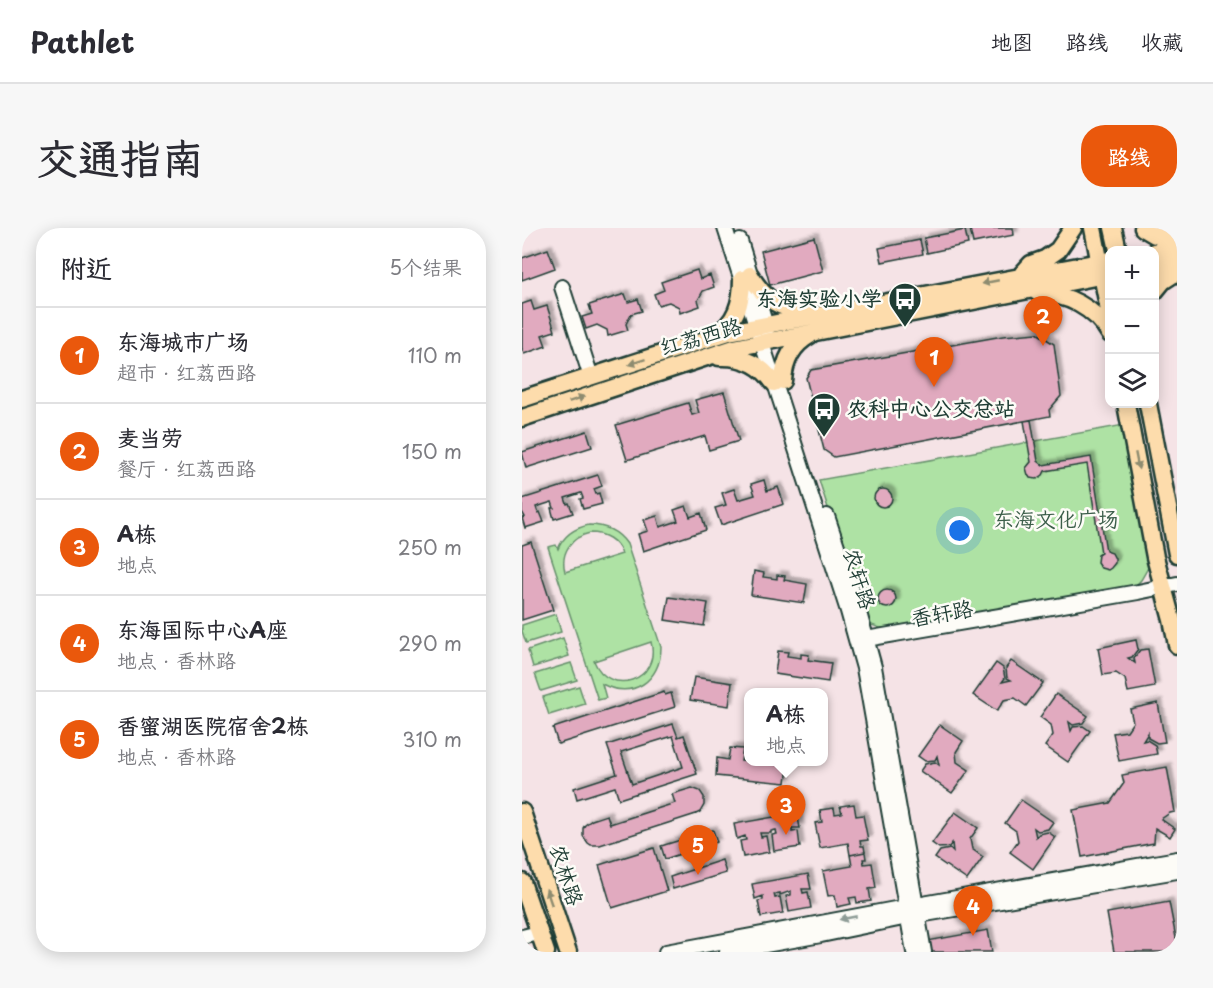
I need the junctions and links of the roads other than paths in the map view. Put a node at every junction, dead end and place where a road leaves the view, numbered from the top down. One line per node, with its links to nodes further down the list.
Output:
1 (725, 228): 15 (street, 农轩路)
2 (735, 228): 15 (street, 农轩路)
3 (1073, 228): 16 (main road)
4 (1093, 228): 13 (main road)
5 (1113, 228): 8 (main road)
6 (1143, 228): 7 (main road)
7 (1177, 240)
8 (1117, 246)
9 (1177, 248): 10 (main road)
10 (1159, 251)
11 (1177, 262): 12 (main road)
12 (1159, 265)
13 (1105, 268): 16 (main road, 红荔西路)
14 (1177, 272): 18 (main road)
15 (746, 277): 19 (main road); 22 (street, 农轩路); 23 (main road)
16 (1022, 284): 19 (main road, 红荔西路, one-way to 19); 20 (main road); 21 (main road, 红荔西路)
17 (562, 287): 25 (street)
18 (1159, 287)
19 (831, 313): 22 (main road, 红荔西路)
20 (1105, 326)
21 (818, 331): 22 (main road, 红荔西路); 26 (main road)
22 (764, 334): 23 (main road, 红荔西路); 24 (main road, 红荔西路); 26 (street, 农轩路)
23 (710, 338): 25 (main road, 红荔西路, one-way to 25)
24 (700, 359): 26 (main road); 30 (main road, 红荔西路, one-way to 24)
25 (591, 377): 27 (main road, 红荔西路)
26 (779, 382): 33 (street, 农轩路)
27 (522, 399)
28 (1127, 408): 32 (main road, one-way to 32)
29 (1149, 408): 31 (main road)
30 (522, 417)
31 (1177, 554)
32 (1171, 590): 33 (street, 香轩路); 34 (main road)
33 (864, 644): 39 (street, 农轩路)
34 (1177, 645)
35 (522, 812): 45 (main road, 农林路, one-way to 35)
36 (1177, 859): 39 (street)
37 (1177, 871): 39 (street)
38 (522, 882): 40 (main road, 农林路)
39 (915, 912): 42 (street); 48 (street, 农轩路); 49 (street, 农轩路); 50 (street, 农轩路)
40 (539, 933): 41 (street); 44 (main road, 农林路)
41 (522, 937)
42 (743, 944): 43 (street); 47 (street)
43 (710, 950): 46 (street)
44 (546, 952)
45 (568, 952)
46 (666, 952)
47 (727, 952)
48 (914, 952)
49 (924, 952)
50 (929, 952)

